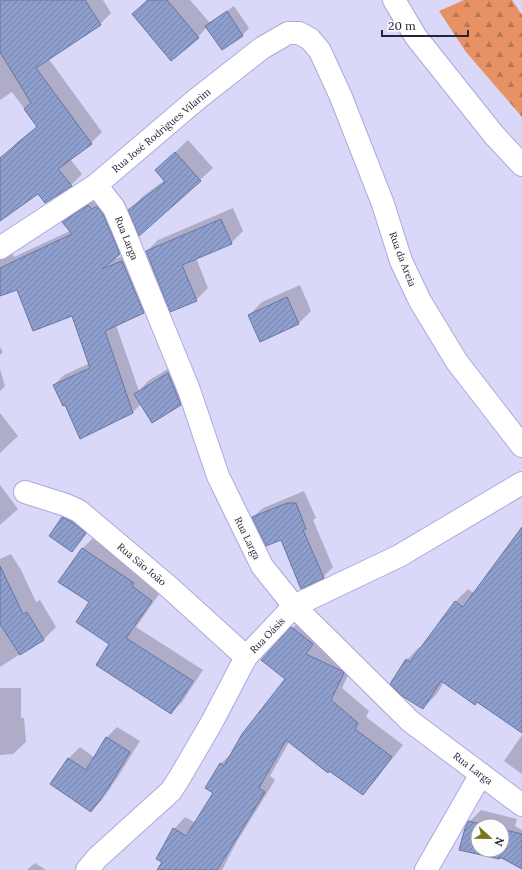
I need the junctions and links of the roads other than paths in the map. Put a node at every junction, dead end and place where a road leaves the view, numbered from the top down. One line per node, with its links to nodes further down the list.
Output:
1 (394, 0): 3 (street)
2 (320, 51): 4 (street, Rua José Rodrigues Vilarim); 6 (street, Rua da Areia)
3 (522, 165)
4 (96, 185): 5 (street, Rua José Rodrigues Vilarim); 9 (street, Rua Larga)
5 (0, 248)
6 (522, 446)
7 (522, 483): 9 (street, Rua Oásis)
8 (25, 492): 10 (street, Rua São João)
9 (294, 606): 10 (street, Rua Oásis); 11 (street, Rua Larga)
10 (246, 656): 13 (street, Rua Oásis)
11 (481, 774): 12 (street, Rua Larga); 14 (street)
12 (522, 804)
13 (87, 870)
14 (426, 870)

